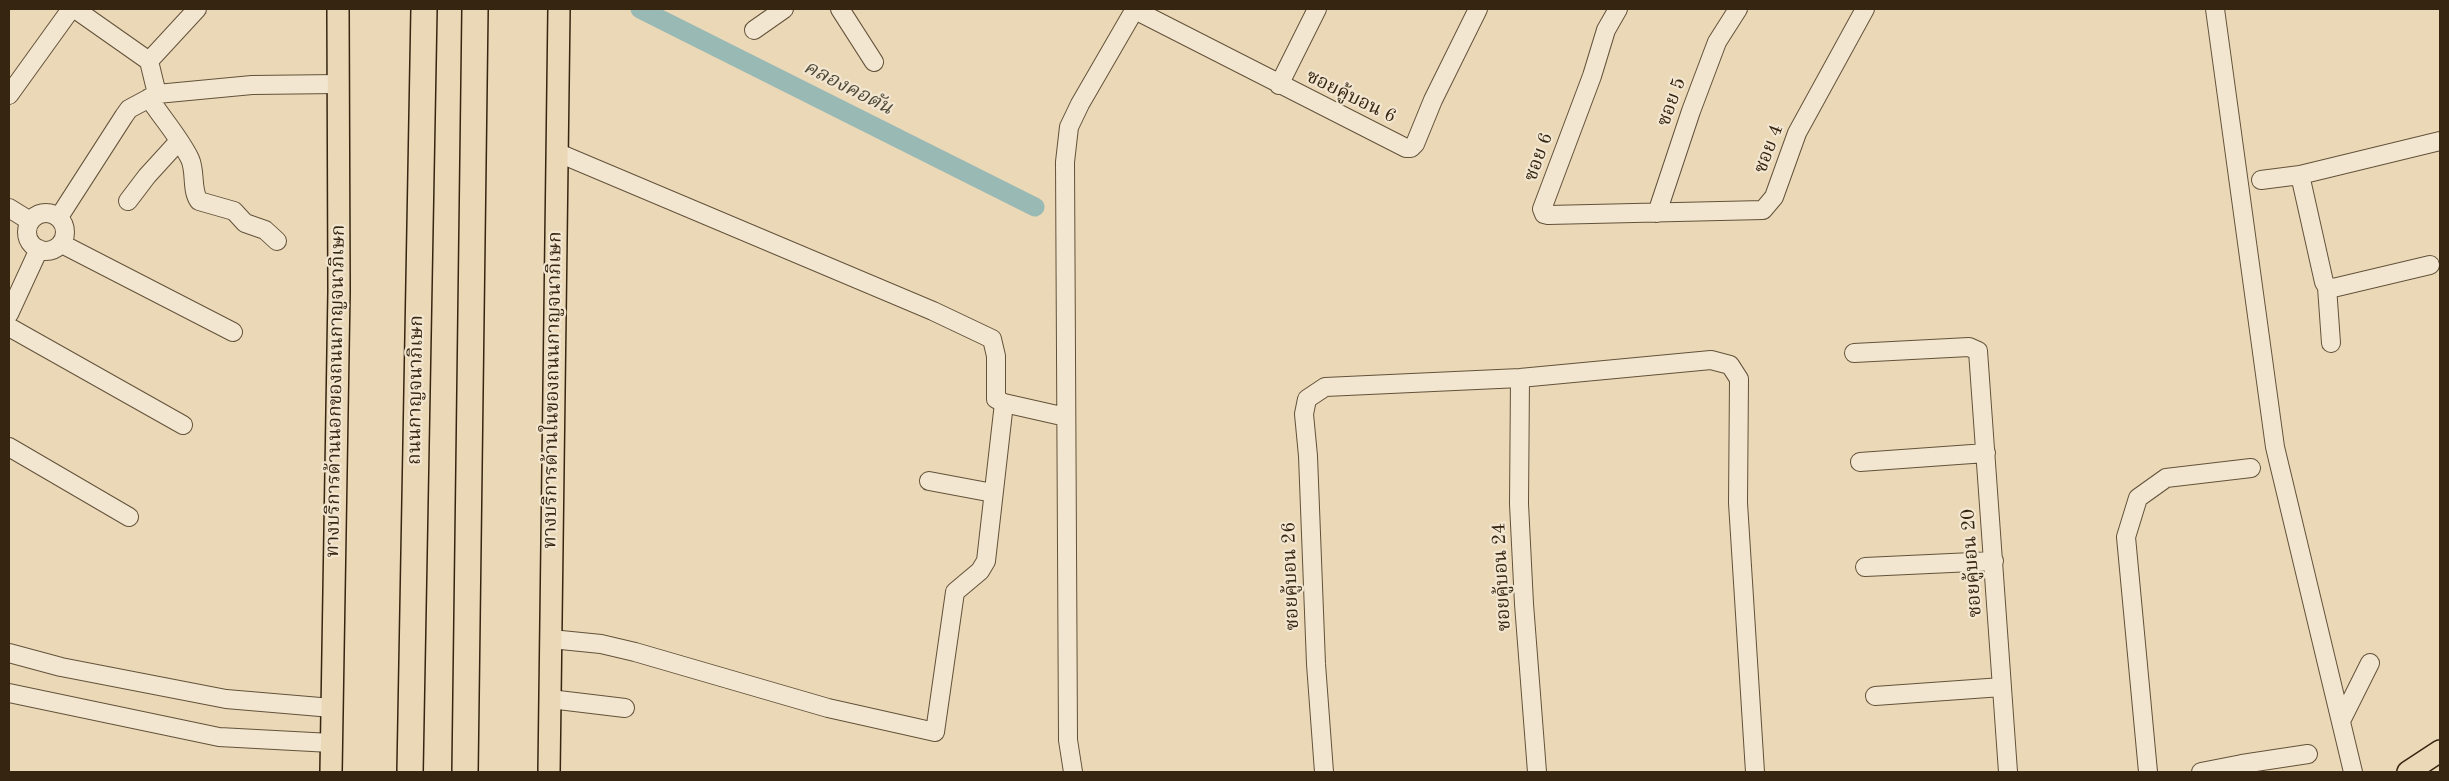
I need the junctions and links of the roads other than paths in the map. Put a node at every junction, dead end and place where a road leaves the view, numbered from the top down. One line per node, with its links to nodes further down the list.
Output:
1 (71, 9): 22 (street)
2 (75, 9): 18 (street)
3 (197, 9): 18 (street)
4 (338, 9): 20 (main road, ทางบริการด้านนอกของถนนกาญจนาภิเษก)
5 (424, 9): 72 (highway, ถนนกาญจนาภิเษก)
6 (475, 9): 73 (highway)
7 (559, 9): 26 (main road, ทางบริการด้านในของถนนกาญจนาภิเษก)
8 (784, 9): 17 (street)
9 (840, 9): 19 (street)
10 (1317, 9): 21 (street)
11 (1478, 9): 21 (street, ซอยคู้บอน 6)
12 (1618, 9): 31 (street, ซอย 6)
13 (1738, 9): 31 (street, ซอย 5)
14 (1865, 9): 31 (street, ซอย 4)
15 (2215, 9): 66 (street)
16 (1135, 10): 21 (street, ซอยคู้บอน 6); 46 (street)
17 (754, 30)
18 (149, 61): 23 (street)
19 (874, 62)
20 (338, 84): 23 (street); 64 (main road, ทางบริการด้านนอกของถนนกาญจนาภิเษก)
21 (1279, 85)
22 (9, 94)
23 (153, 96): 24 (street); 32 (street)
24 (178, 142): 29 (street); 34 (street)
25 (2440, 142): 27 (street)
26 (556, 152): 45 (street); 57 (main road, ทางบริการด้านในของถนนกาญจนาภิเษก)
27 (2300, 174): 28 (street); 38 (street)
28 (2261, 180)
29 (128, 201)
30 (9, 208): 33 (street)
31 (1657, 213)
32 (59, 217): 33 (street); 35 (street)
33 (30, 221): 36 (street)
34 (277, 241)
35 (62, 244): 36 (street); 41 (street)
36 (39, 249): 39 (street)
37 (2430, 266): 38 (street)
38 (2327, 287): 42 (street)
39 (9, 314)
40 (9, 327): 47 (street)
41 (233, 332)
42 (2331, 343)
43 (1854, 353): 49 (street, ซอยคู้บอน 20)
44 (1520, 378): 76 (street, ซอยคู้บอน 26); 77 (street, ซอยคู้บอน 24); 78 (street)
45 (1004, 403): 46 (street); 53 (street)
46 (1066, 417): 75 (street)
47 (184, 424)
48 (9, 447): 54 (street)
49 (1986, 453): 50 (street); 55 (street, ซอยคู้บอน 20)
50 (1860, 462)
51 (2251, 468): 81 (street)
52 (929, 481): 53 (street)
53 (993, 493): 57 (street)
54 (129, 517)
55 (1994, 562): 56 (street); 60 (street, ซอยคู้บอน 20)
56 (1865, 567)
57 (551, 639): 63 (main road, ทางบริการด้านในของถนนกาญจนาภิเษก)
58 (9, 653): 64 (street)
59 (2370, 663): 66 (street)
60 (2002, 687): 62 (street); 80 (street, ซอยคู้บอน 20)
61 (9, 693): 67 (street)
62 (1875, 696)
63 (550, 699): 65 (street); 74 (main road, ทางบริการด้านในของถนนกาญจนาภิเษก)
64 (332, 708): 67 (main road, ทางบริการด้านนอกของถนนกาญจนาภิเษก)
65 (625, 708)
66 (2341, 721): 83 (street)
67 (331, 742): 71 (main road, ทางบริการด้านนอกของถนนกาญจนาภิเษก)
68 (2440, 751): 84 (main road)
69 (2308, 754): 70 (street)
70 (2244, 768): 82 (street)
71 (331, 772)
72 (410, 772)
73 (464, 772)
74 (549, 772)
75 (1074, 772)
76 (1324, 772)
77 (1537, 772)
78 (1755, 772)
79 (2002, 772): 80 (street)
80 (2008, 772)
81 (2148, 772)
82 (2201, 772)
83 (2353, 772)
84 (2408, 772)

